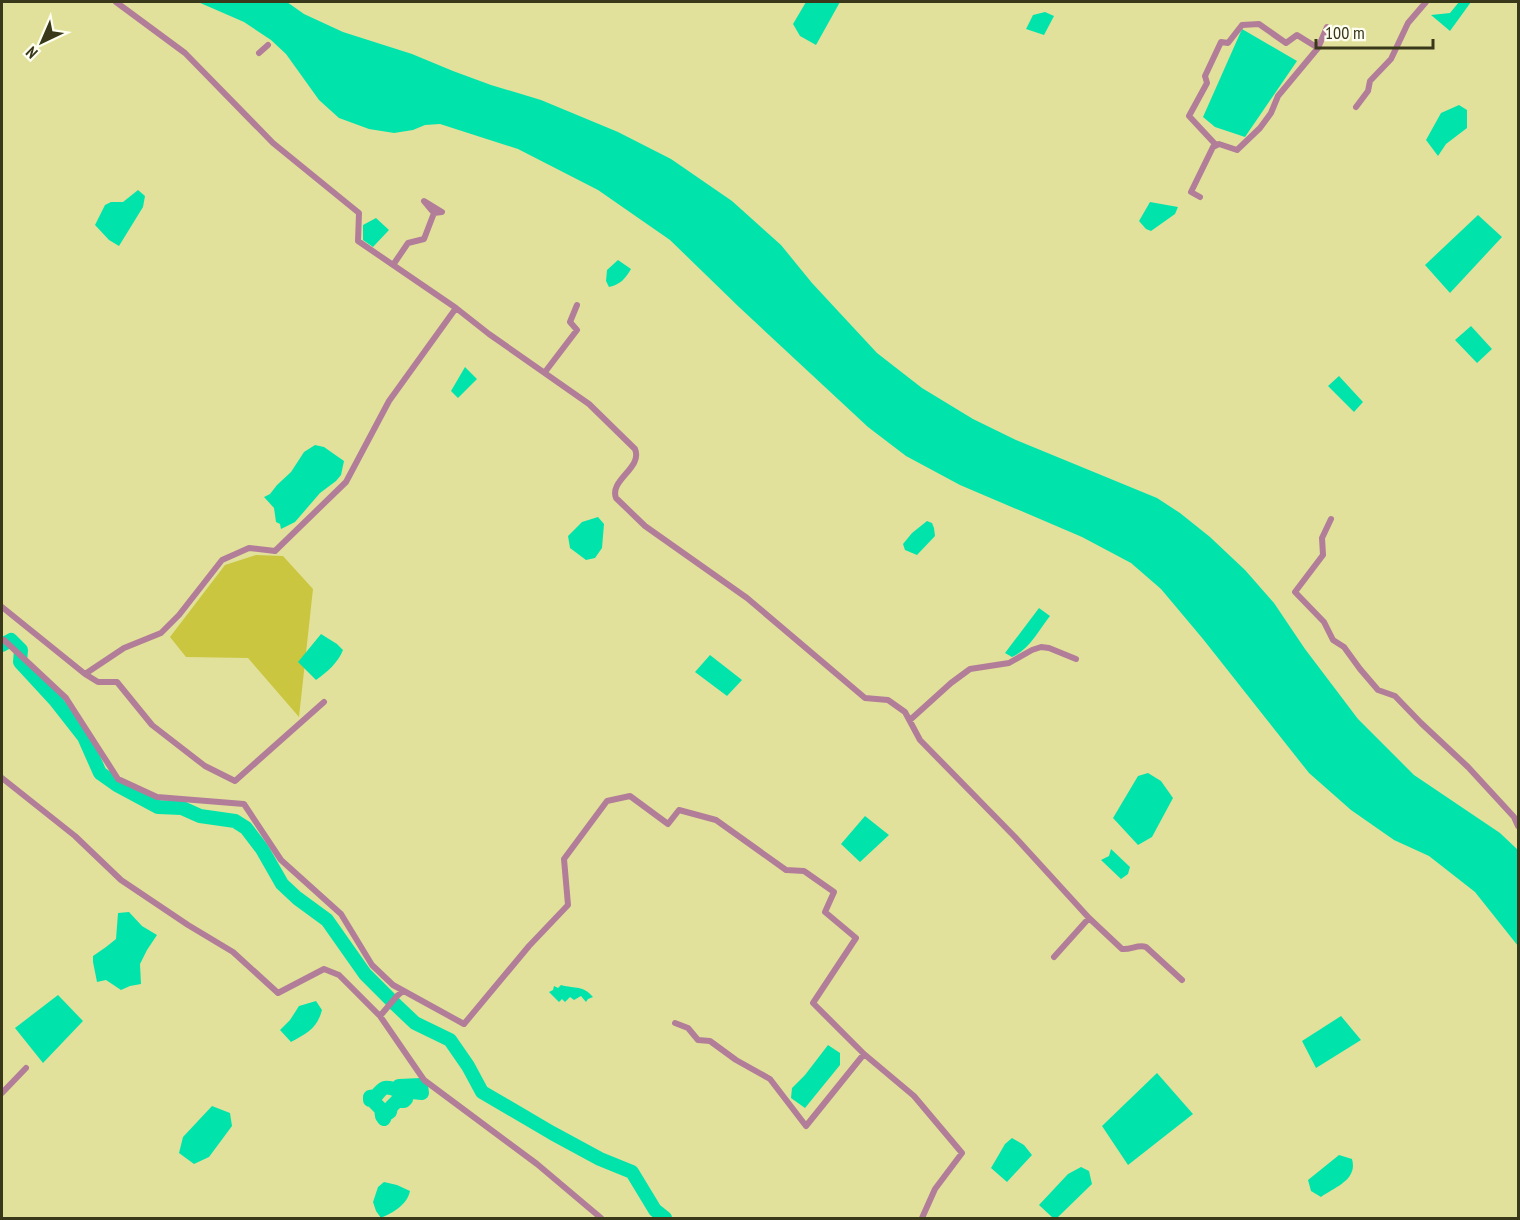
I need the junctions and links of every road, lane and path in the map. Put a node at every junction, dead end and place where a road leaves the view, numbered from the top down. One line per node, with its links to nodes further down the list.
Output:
1 (116, 2): 10 (street)
2 (1426, 2): 7 (street)
3 (1327, 27): 5 (street)
4 (268, 45): 6 (street)
5 (1318, 48): 8 (street); 8 (street)
6 (259, 53)
7 (1356, 107)
8 (1216, 146): 11 (street)
9 (334, 183): 10 (street)
10 (330, 189): 13 (street)
11 (1200, 197)
12 (434, 213): 13 (street)
13 (393, 265): 15 (street)
14 (577, 305): 16 (street)
15 (456, 308): 16 (street); 21 (street)
16 (545, 372): 23 (street)
17 (1331, 519): 25 (street)
18 (2, 607): 21 (street)
19 (2, 640): 29 (street)
20 (1076, 659): 23 (street)
21 (85, 674): 22 (street)
22 (324, 702)
23 (910, 720): 26 (street)
24 (2, 778): 30 (street)
25 (1518, 826)
26 (1089, 918): 27 (street); 28 (street)
27 (1054, 957)
28 (1182, 980)
29 (403, 991): 30 (street); 32 (street)
30 (380, 1017): 35 (street)
31 (675, 1023): 32 (street)
32 (864, 1054): 36 (street)
33 (26, 1068): 34 (street)
34 (2, 1093)
35 (601, 1218)
36 (922, 1218)

